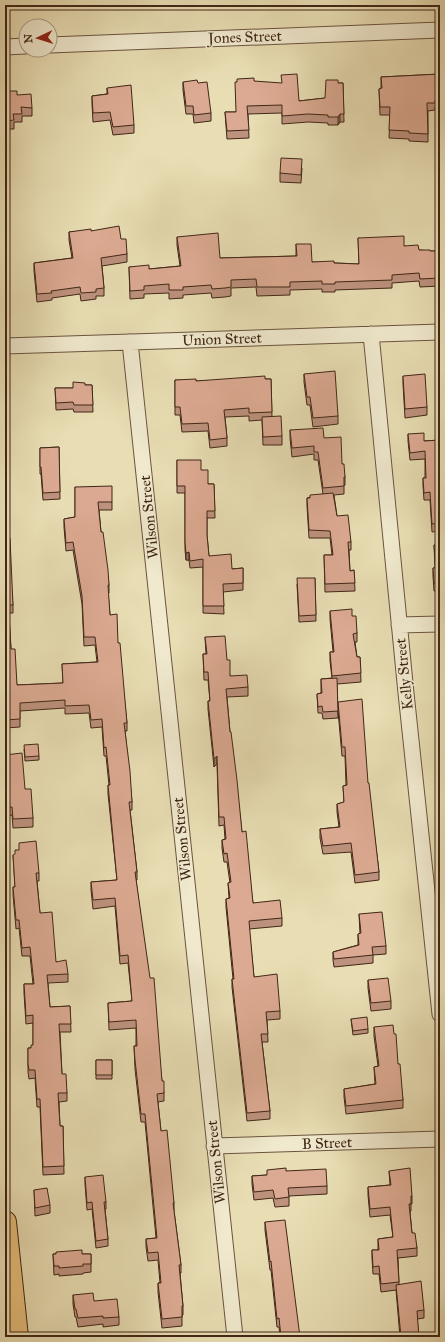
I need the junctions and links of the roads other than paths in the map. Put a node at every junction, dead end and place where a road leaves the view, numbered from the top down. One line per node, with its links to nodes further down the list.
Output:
1 (440, 30): 2 (street, Jones Street)
2 (58, 45)
3 (18, 46): 4 (street)
4 (5, 47)
5 (440, 332): 6 (street, Union Street)
6 (371, 334): 7 (street, Union Street); 10 (street, Kelly Street)
7 (130, 342): 8 (street, Union Street); 13 (street, Wilson Street)
8 (5, 346)
9 (440, 624): 10 (street)
10 (399, 625): 11 (street, Kelly Street)
11 (440, 1014)
12 (440, 1139): 13 (street, B Street)
13 (214, 1146): 16 (street, Wilson Street)
14 (5, 1222): 15 (main road)
15 (17, 1337)
16 (235, 1337)

